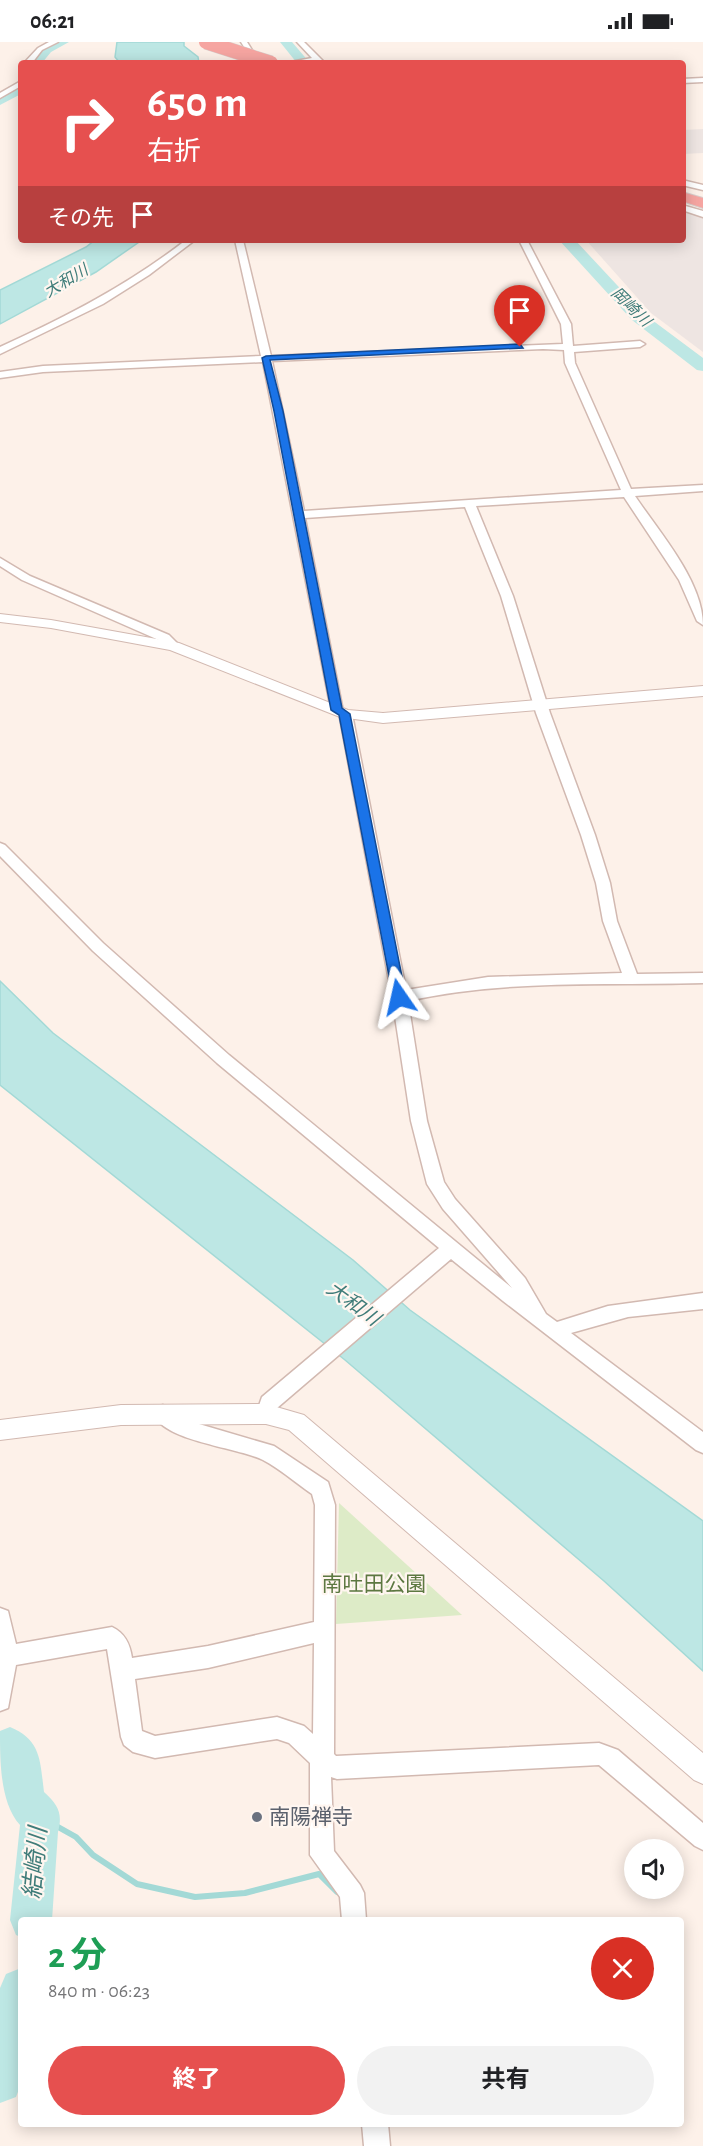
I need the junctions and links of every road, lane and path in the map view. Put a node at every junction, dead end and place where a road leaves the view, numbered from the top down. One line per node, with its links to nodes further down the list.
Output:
1 (55, 42): 7 (street)
2 (193, 42): 6 (highway, bridge)
3 (206, 42): 8 (highway, bridge)
4 (244, 42): 6 (street)
5 (300, 42): 9 (street)
6 (253, 58)
7 (31, 60)
8 (262, 60)
9 (317, 60)
10 (703, 80): 11 (street)
11 (686, 81)
12 (18, 85): 13 (street)
13 (0, 96)
14 (686, 183): 15 (street)
15 (703, 188)
16 (686, 191): 17 (highway)
17 (703, 196)
18 (686, 197): 19 (highway)
19 (703, 202)
20 (686, 208): 21 (street)
21 (703, 214)
22 (187, 243): 25 (street)
23 (240, 243): 30 (street)
24 (526, 243): 27 (street)
25 (33, 336): 28 (street); 29 (street)
26 (640, 344): 27 (street)
27 (568, 348): 30 (street); 33 (street)
28 (0, 351)
29 (0, 357)
30 (266, 358): 31 (street); 35 (street)
31 (0, 375)
32 (703, 488): 33 (street)
33 (628, 494): 34 (street); 38 (street)
34 (469, 504): 35 (street); 43 (street)
35 (297, 515): 44 (street)
36 (0, 561): 41 (street)
37 (703, 579): 38 (street)
38 (685, 580): 40 (street)
39 (0, 618): 41 (street)
40 (703, 621)
41 (174, 646): 44 (street)
42 (703, 691): 43 (street)
43 (542, 704): 44 (street); 47 (street)
44 (341, 712): 48 (street)
45 (0, 848): 49 (street)
46 (703, 978): 47 (street)
47 (632, 981): 48 (street)
48 (399, 997): 51 (street)
49 (447, 1251): 51 (street); 54 (street)
50 (703, 1301): 52 (street)
51 (539, 1318): 52 (street)
52 (556, 1331): 56 (street)
53 (163, 1414): 54 (street); 55 (street); 58 (street)
54 (266, 1414): 63 (street)
55 (0, 1430)
56 (703, 1444)
57 (0, 1618): 59 (street)
58 (324, 1630): 60 (street); 62 (street)
59 (7, 1656): 60 (street); 61 (street)
60 (123, 1670): 62 (street)
61 (0, 1700)
62 (320, 1758): 64 (street); 65 (street)
63 (703, 1771)
64 (703, 1838)
65 (354, 1917)
66 (375, 2127): 67 (street)
67 (377, 2146)

